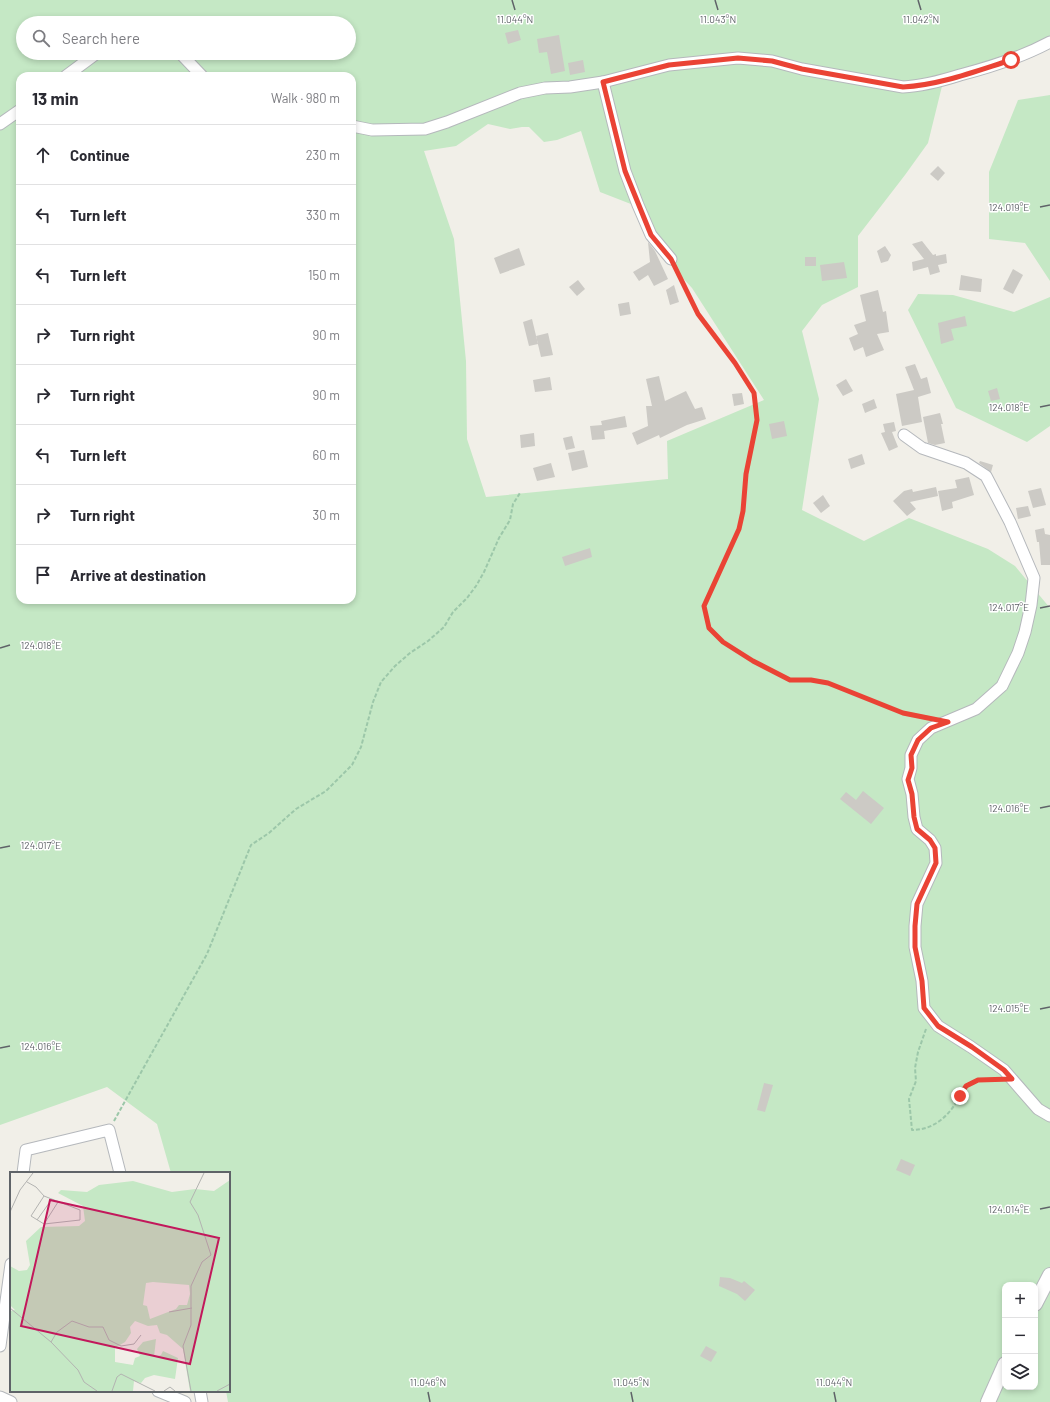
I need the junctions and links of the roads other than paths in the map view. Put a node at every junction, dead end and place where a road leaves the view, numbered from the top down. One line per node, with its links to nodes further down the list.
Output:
1 (1050, 42): 6 (street)
2 (88, 60): 4 (street)
3 (187, 60): 5 (street)
4 (71, 72)
5 (198, 72)
6 (603, 82): 9 (street); 10 (street)
7 (16, 113): 8 (street)
8 (0, 124)
9 (356, 127)
10 (671, 259)
11 (904, 435): 12 (street)
12 (1050, 1116)
13 (23, 1172): 14 (street)
14 (120, 1172)
15 (10, 1275): 18 (street)
16 (1050, 1275): 17 (street)
17 (1038, 1298)
18 (4, 1341)
19 (1002, 1371): 26 (street)
20 (160, 1392): 24 (street)
21 (200, 1392): 25 (street)
22 (0, 1397): 23 (street)
23 (11, 1402)
24 (185, 1402)
25 (202, 1402)
26 (988, 1402)

